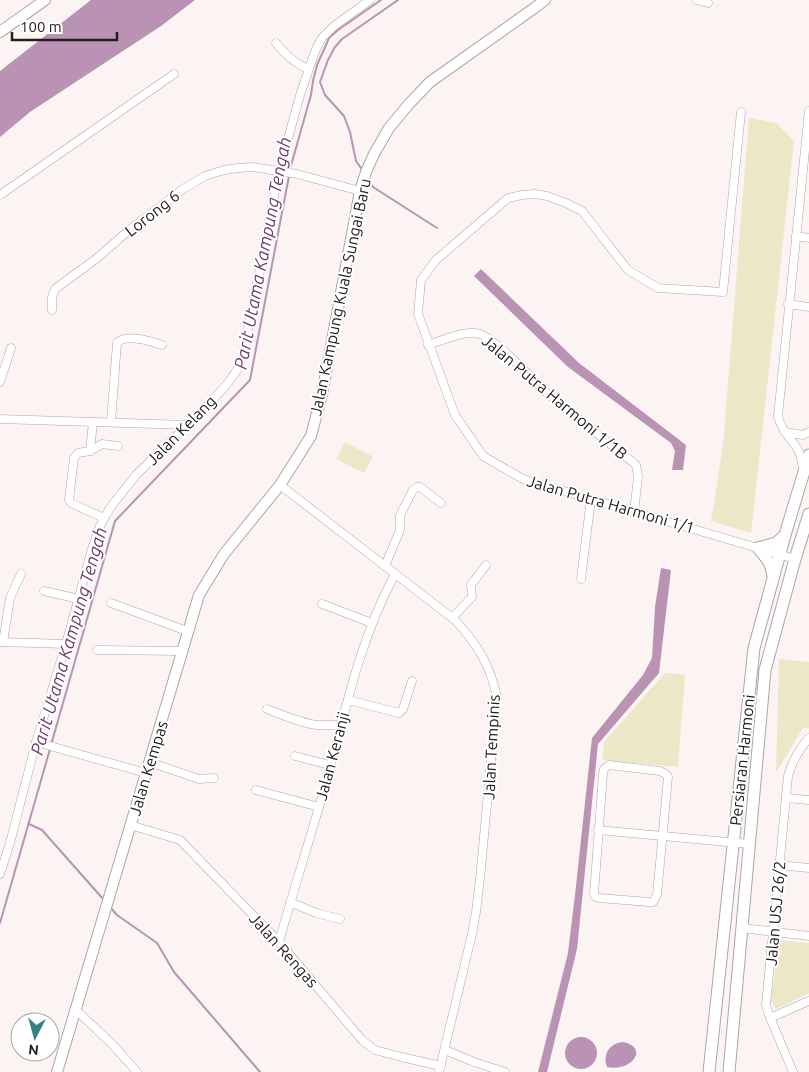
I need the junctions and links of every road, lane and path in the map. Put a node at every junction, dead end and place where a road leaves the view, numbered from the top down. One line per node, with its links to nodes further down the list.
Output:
1 (45, 0): 6 (street)
2 (370, 0): 8 (street, Jalan Kelang)
3 (545, 0): 14 (street, Jalan Kampung Kuala Sungai Baru)
4 (697, 0): 5 (street)
5 (708, 3)
6 (0, 32)
7 (276, 43): 8 (street)
8 (308, 69): 13 (street, Jalan Kelang)
9 (174, 74): 15 (street)
10 (809, 111): 12 (street)
11 (741, 112): 21 (street, Jalan Putra Harmoni 1/1)
12 (806, 170): 16 (street)
13 (281, 171): 14 (street, Lorong 6); 20 (street, Lorong 6); 28 (street, Jalan Kelang)
14 (360, 191): 35 (street, Jalan Kampung Kuala Sungai Baru)
15 (0, 195)
16 (796, 236): 17 (street); 18 (street)
17 (809, 238)
18 (788, 304): 19 (street); 29 (street)
19 (809, 307)
20 (52, 310)
21 (428, 344): 36 (street, Jalan Putra Harmoni 1/1); 38 (street, Jalan Putra Harmoni 1/1B)
22 (162, 345): 27 (street)
23 (11, 348): 24 (street)
24 (0, 382)
25 (0, 419): 26 (street)
26 (93, 422): 27 (street); 32 (street)
27 (111, 422): 28 (street)
28 (187, 425): 40 (street, Jalan Kelang)
29 (785, 432): 30 (street); 34 (street)
30 (809, 432)
31 (118, 446): 32 (street)
32 (90, 451): 40 (street)
33 (809, 454): 34 (main road, Persiaran Harmoni)
34 (804, 470): 41 (main road, Persiaran Harmoni)
35 (280, 485): 46 (street, Jalan Tempinis); 57 (street, Jalan Kempas)
36 (592, 499): 38 (street, Jalan Putra Harmoni 1/1); 50 (street)
37 (441, 503): 46 (street)
38 (634, 512): 42 (street, Jalan Putra Harmoni 1/1)
39 (809, 514): 44 (main road, Persiaran Harmoni)
40 (104, 518): 52 (street, Jalan Kelang)
41 (785, 535): 42 (main road); 43 (main road, Persiaran Harmoni)
42 (758, 548): 43 (street, Jalan Putra Harmoni 1/1); 49 (main road)
43 (779, 554): 44 (street, Jalan Putra Harmoni 1/1); 49 (main road, Persiaran Harmoni)
44 (795, 559): 81 (main road, Persiaran Harmoni)
45 (486, 565): 55 (street)
46 (385, 566): 48 (street, Jalan Tempinis)
47 (21, 574): 58 (street)
48 (394, 574): 55 (street, Jalan Tempinis); 56 (street, Jalan Keranji)
49 (774, 578): 80 (main road, Persiaran Harmoni)
50 (581, 579)
51 (44, 591): 52 (street)
52 (78, 599): 59 (street, Jalan Kelang)
53 (111, 603): 57 (street)
54 (322, 604): 56 (street)
55 (452, 618): 94 (street, Jalan Tempinis)
56 (372, 623): 63 (street, Jalan Keranji)
57 (187, 631): 61 (street, Jalan Kempas)
58 (1, 642): 59 (street)
59 (66, 644): 67 (street, Jalan Kelang)
60 (96, 650): 61 (street)
61 (182, 651): 69 (street, Jalan Kempas)
62 (412, 681): 63 (street)
63 (348, 700): 65 (street, Jalan Keranji)
64 (267, 709): 65 (street)
65 (341, 724): 70 (street, Jalan Keranji)
66 (809, 738): 74 (street, Jalan USJ 26/2)
67 (36, 742): 71 (street); 84 (street, Jalan Kelang)
68 (295, 756): 70 (street)
69 (149, 762): 71 (street, Jalan Kempas); 72 (street)
70 (330, 765): 76 (street, Jalan Keranji)
71 (146, 773): 77 (street, Jalan Kempas)
72 (214, 778)
73 (256, 790): 76 (street)
74 (786, 798): 75 (street); 82 (street, Jalan USJ 26/2)
75 (809, 800)
76 (319, 806): 85 (street, Jalan Keranji)
77 (130, 824): 90 (street, Jalan Rengas); 92 (street, Jalan Kempas)
78 (598, 830): 79 (street); 79 (street); 79 (street)
79 (663, 836): 80 (street)
80 (733, 842): 81 (street); 99 (main road, Persiaran Harmoni)
81 (749, 844): 87 (main road, Persiaran Harmoni)
82 (779, 865): 83 (street); 88 (street, Jalan USJ 26/2)
83 (809, 868)
84 (1, 869)
85 (290, 902): 86 (street); 90 (street, Jalan Keranji)
86 (340, 919)
87 (742, 928): 88 (street); 100 (main road, Persiaran Harmoni)
88 (773, 932): 89 (street); 93 (street, Jalan USJ 26/2)
89 (809, 936)
90 (278, 942): 95 (street, Jalan Rengas)
91 (809, 1001): 93 (street)
92 (75, 1009): 96 (street, Jalan Kempas); 97 (street)
93 (770, 1018): 101 (street, Jalan USJ 26/2)
94 (445, 1050): 95 (street, Jalan Tempinis); 98 (street)
95 (440, 1069)
96 (57, 1072)
97 (137, 1072)
98 (505, 1072)
99 (709, 1072)
100 (729, 1072)
101 (793, 1072)

